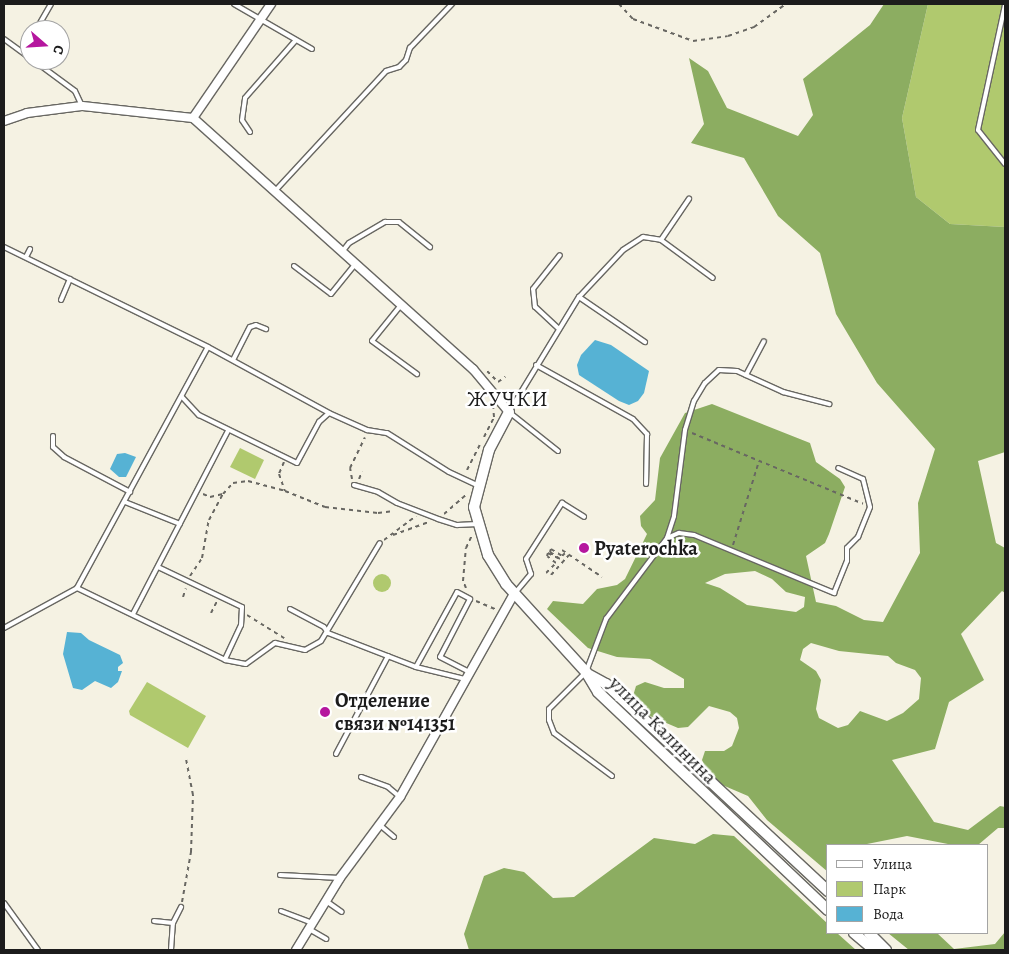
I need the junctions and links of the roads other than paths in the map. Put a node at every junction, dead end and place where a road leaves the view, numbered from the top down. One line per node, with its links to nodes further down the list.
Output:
1 (51, 4): 7 (lane)
2 (234, 4): 6 (lane)
3 (271, 4): 6 (street)
4 (452, 4): 20 (lane)
5 (1005, 5): 9 (lane)
6 (261, 19): 10 (lane); 16 (street)
7 (42, 20)
8 (4, 39): 13 (lane)
9 (998, 39): 11 (lane); 19 (lane)
10 (296, 40): 12 (lane); 18 (lane)
11 (1005, 40)
12 (312, 49)
13 (20, 51)
14 (46, 70): 15 (lane)
15 (82, 106): 16 (street); 17 (street)
16 (193, 118): 20 (street)
17 (4, 121)
18 (250, 132)
19 (1005, 164)
20 (275, 192): 26 (street)
21 (689, 199): 22 (lane)
22 (661, 240): 31 (lane); 33 (lane)
23 (4, 247): 28 (lane)
24 (430, 247): 26 (lane)
25 (30, 249): 28 (lane)
26 (342, 252): 29 (street)
27 (560, 255): 37 (lane)
28 (26, 257): 32 (lane)
29 (355, 264): 30 (lane); 35 (street)
30 (294, 266)
31 (713, 278)
32 (70, 280): 34 (lane); 40 (lane)
33 (579, 297): 37 (lane); 39 (lane)
34 (61, 300)
35 (401, 305): 43 (lane); 47 (street)
36 (266, 329): 41 (lane)
37 (559, 329): 42 (lane)
38 (764, 341): 44 (lane)
39 (645, 342)
40 (208, 347): 41 (lane); 45 (lane)
41 (233, 360): 48 (lane)
42 (536, 365): 47 (lane); 53 (lane)
43 (417, 374)
44 (746, 375): 46 (lane); 61 (lane)
45 (182, 397): 49 (lane); 56 (lane)
46 (829, 404)
47 (509, 412): 51 (lane); 55 (street)
48 (329, 414): 49 (lane); 55 (lane)
49 (228, 431): 59 (lane)
50 (53, 436): 56 (lane)
51 (558, 451)
52 (838, 468): 61 (lane)
53 (646, 484)
54 (354, 485): 60 (lane)
55 (477, 485): 60 (street)
56 (130, 492): 57 (lane)
57 (124, 502): 59 (lane); 64 (lane)
58 (584, 517): 65 (lane)
59 (180, 524): 63 (lane)
60 (478, 524): 65 (street)
61 (667, 538): 74 (lane)
62 (380, 543): 69 (lane)
63 (158, 567): 67 (lane); 71 (lane)
64 (77, 588): 67 (lane); 68 (lane)
65 (514, 594): 73 (street); 74 (street)
66 (290, 609): 69 (lane)
67 (133, 614): 71 (lane)
68 (4, 628)
69 (328, 633): 70 (lane); 71 (lane)
70 (388, 656): 72 (lane); 76 (lane)
71 (225, 660)
72 (416, 667): 73 (lane); 75 (lane)
73 (470, 672): 75 (street)
74 (586, 672): 77 (lane); 84 (street, улица Калинина); 88 (street, улица Калинина)
75 (465, 679): 79 (street)
76 (336, 754)
77 (612, 776)
78 (361, 777): 79 (lane)
79 (400, 797): 80 (street)
80 (381, 826): 81 (lane); 83 (street)
81 (394, 836)
82 (280, 875): 83 (lane)
83 (340, 878): 85 (street)
84 (826, 889)
85 (326, 901): 90 (lane); 93 (street)
86 (4, 903): 98 (lane)
87 (181, 907): 92 (lane)
88 (826, 908)
89 (281, 910): 93 (lane)
90 (342, 912)
91 (154, 922): 92 (lane)
92 (173, 923): 99 (lane)
93 (311, 926): 96 (lane); 97 (street)
94 (855, 934): 100 (street)
95 (870, 934): 101 (street)
96 (326, 939)
97 (299, 949)
98 (38, 950)
99 (171, 950)
100 (874, 950)
101 (886, 950)

